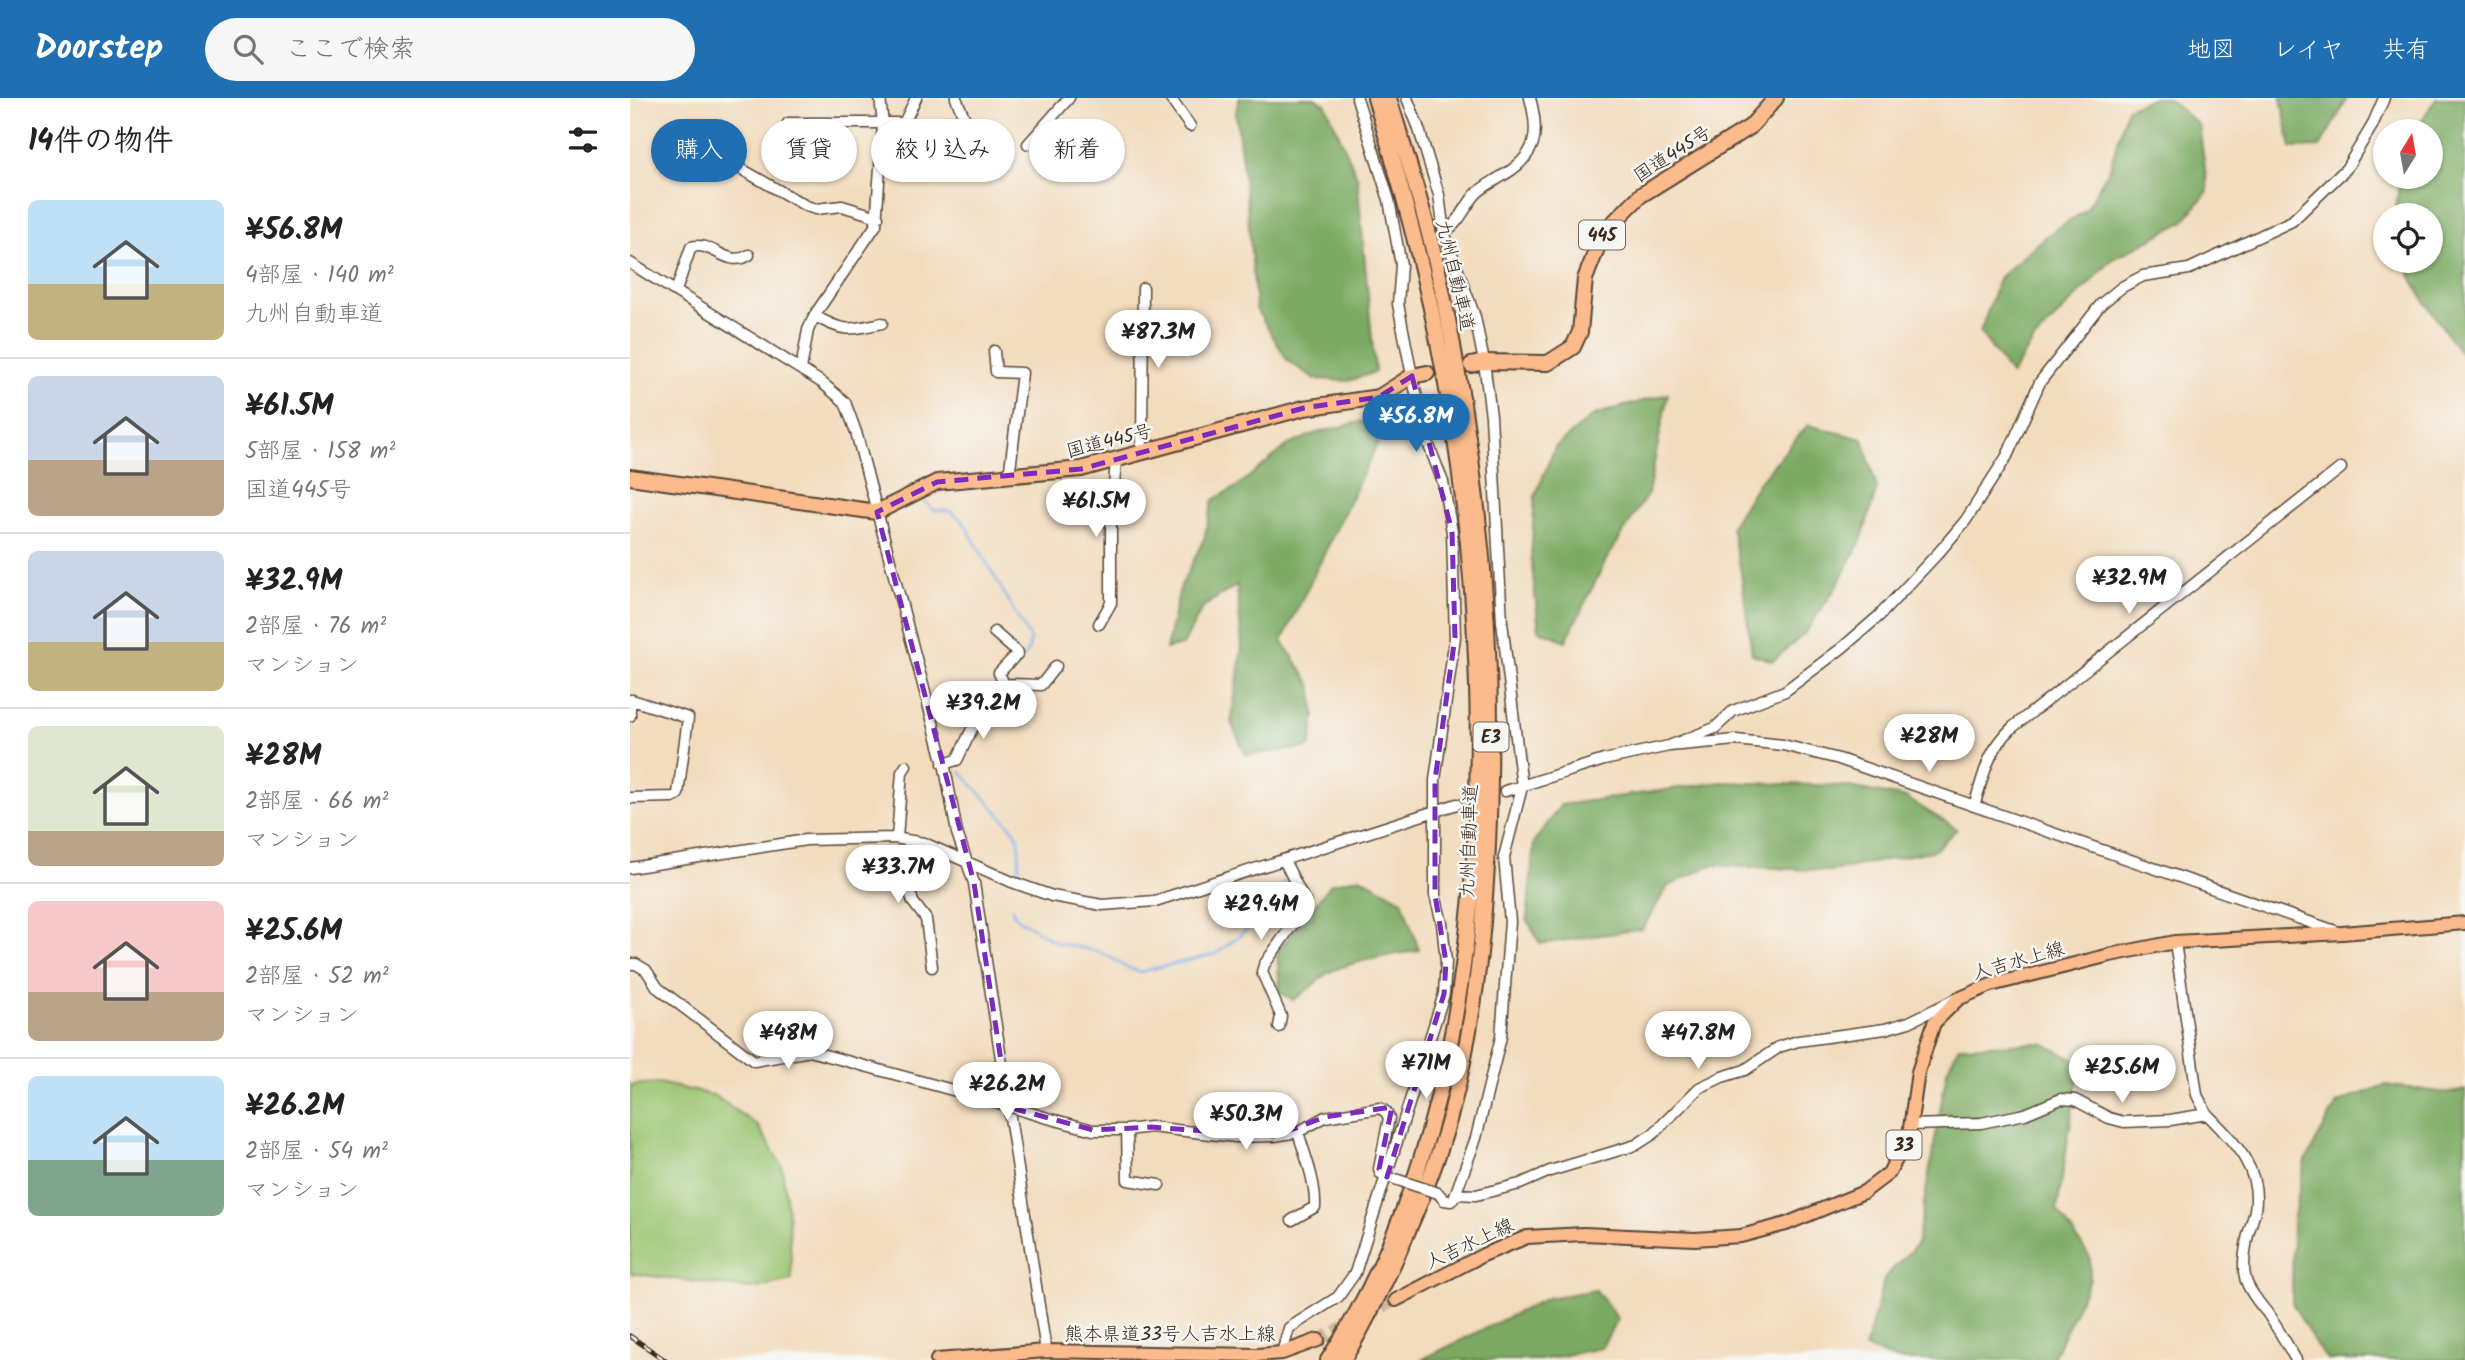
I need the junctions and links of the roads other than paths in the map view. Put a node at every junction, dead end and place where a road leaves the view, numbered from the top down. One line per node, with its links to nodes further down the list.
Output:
1 (880, 98): 13 (street)
2 (916, 98): 14 (street)
3 (956, 98): 15 (street)
4 (1069, 98): 17 (street)
5 (1170, 98): 16 (street)
6 (1357, 98): 32 (street)
7 (1375, 98): 82 (highway, 九州自動車道 / E3)
8 (1388, 98): 83 (highway, 九州自動車道 / E3)
9 (1407, 98): 21 (street)
10 (1530, 98): 21 (street)
11 (1776, 98): 29 (highway, 国道445号 / 445)
12 (2384, 98): 45 (street)
13 (882, 119)
14 (906, 119)
15 (964, 119)
16 (1189, 126)
17 (1028, 144)
18 (747, 172): 20 (street)
19 (879, 182): 20 (street)
20 (877, 217): 26 (street)
21 (1444, 232): 29 (street)
22 (748, 255): 25 (street)
23 (630, 262): 25 (street)
24 (1143, 288): 33 (street)
25 (676, 291): 30 (street)
26 (815, 316): 27 (street); 30 (street)
27 (882, 323)
28 (994, 351): 37 (street)
29 (1478, 364): 48 (street)
30 (801, 369): 38 (street)
31 (1427, 373): 32 (highway, 国道445号)
32 (1412, 376): 33 (highway, 国道445号); 53 (street)
33 (1142, 452): 34 (highway, 国道445号)
34 (1116, 460): 37 (highway, 国道445号); 39 (street)
35 (2341, 468): 52 (street)
36 (630, 477): 38 (highway)
37 (1009, 477): 38 (highway, 国道445号)
38 (877, 512): 46 (street)
39 (1099, 624)
40 (994, 632): 42 (street)
41 (1056, 666): 42 (street)
42 (1004, 684): 46 (street)
43 (631, 700): 44 (street); 50 (street)
44 (630, 716)
45 (1669, 746): 48 (street); 52 (street)
46 (943, 764): 56 (street)
47 (906, 766): 54 (street)
48 (1522, 787): 49 (street); 74 (street)
49 (1505, 791)
50 (630, 798)
51 (1457, 804): 53 (street)
52 (1974, 806): 60 (street)
53 (1435, 810): 57 (street); 72 (street)
54 (897, 838): 55 (street); 58 (street)
55 (912, 841): 56 (street); 63 (street)
56 (966, 860): 57 (street); 78 (street)
57 (1284, 860): 65 (street)
58 (630, 868)
59 (2465, 923): 60 (main road, 人吉水上線 / 33)
60 (2342, 933): 61 (main road, 人吉水上線 / 33)
61 (2175, 942): 64 (main road, 人吉水上線 / 33); 67 (street)
62 (630, 964): 69 (street, bridge)
63 (932, 967)
64 (1958, 999): 68 (main road, 人吉水上線 / 33); 74 (street)
65 (1279, 1027)
66 (1216, 1102): 71 (street)
67 (2207, 1114): 68 (street); 84 (street)
68 (1910, 1125): 76 (main road, 人吉水上線 / 33)
69 (1127, 1130): 71 (street); 73 (street)
70 (1297, 1132): 71 (street); 72 (street); 75 (street)
71 (1210, 1133)
72 (1391, 1178): 74 (street, bridge); 79 (street)
73 (1159, 1185)
74 (1456, 1194)
75 (1292, 1220)
76 (1396, 1300)
77 (1318, 1340): 79 (main road, 熊本県道33号人吉水上線)
78 (1046, 1351): 80 (main road, 熊本県道33号人吉水上線); 81 (main road, 熊本県道33号人吉水上線)
79 (1282, 1353): 80 (main road, 熊本県道33号人吉水上線)
80 (1258, 1358)
81 (937, 1360)
82 (1328, 1360)
83 (1343, 1360)
84 (2295, 1360)

